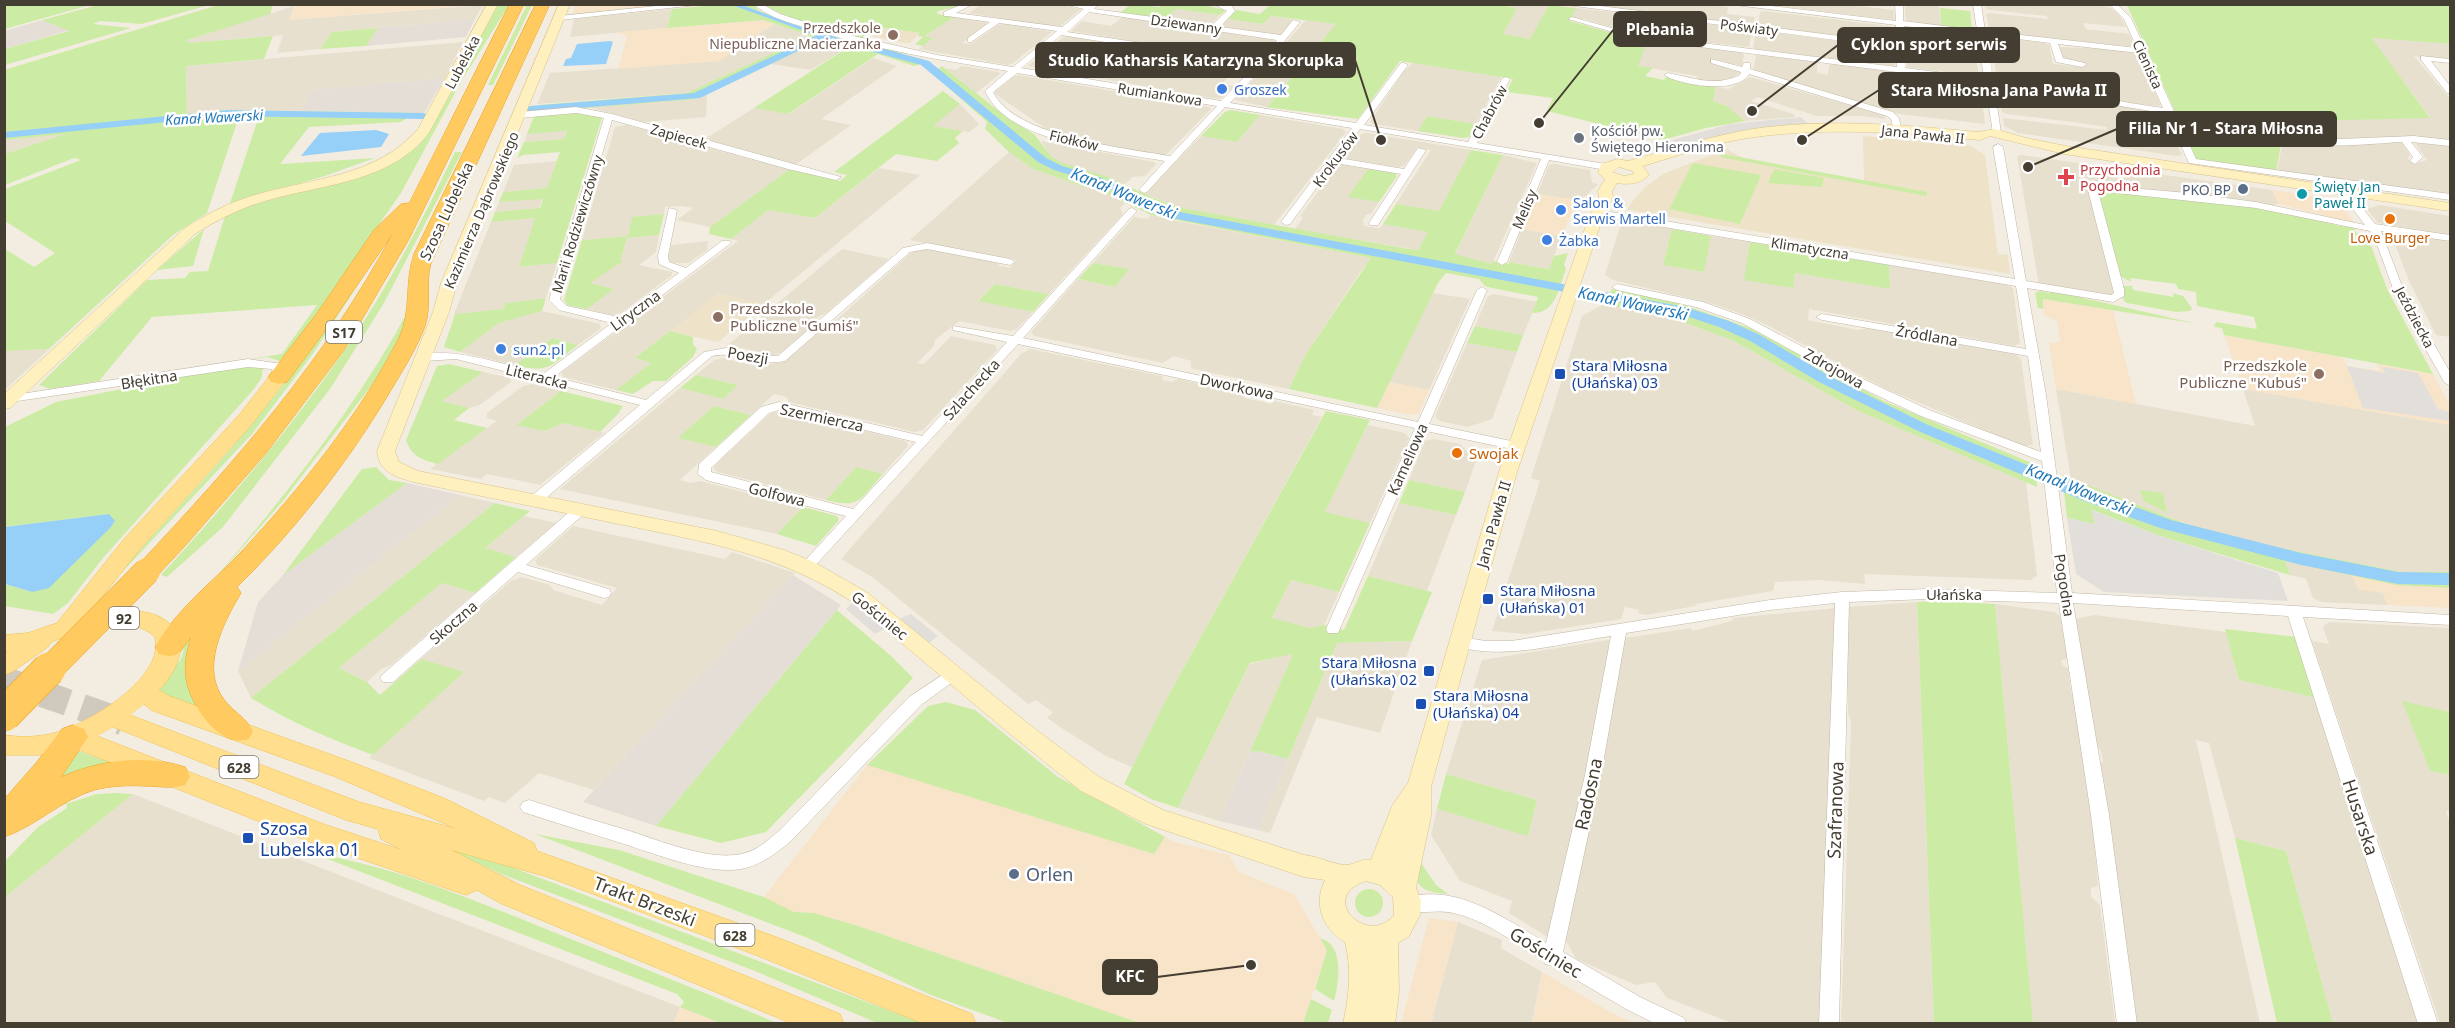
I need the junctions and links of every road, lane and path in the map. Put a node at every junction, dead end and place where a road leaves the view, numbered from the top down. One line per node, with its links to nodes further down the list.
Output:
1 (493, 4): 90 (street, Lubelska)
2 (517, 4): 76 (highway, Szosa Lubelska / S17)
3 (543, 4): 114 (highway, Szosa Lubelska)
4 (566, 4): 17 (street, Kazimierza Dąbrowskiego)
5 (703, 4): 17 (street)
6 (756, 4): 39 (street, Rumiankowa)
7 (970, 4): 19 (street)
8 (1066, 4): 16 (street, Dziewanny)
9 (1216, 4): 22 (street)
10 (1562, 4): 29 (street, Poświaty)
11 (1730, 4): 15 (street)
12 (1899, 4): 21 (street)
13 (1977, 4): 24 (street)
14 (2112, 4): 31 (street, Cienista)
15 (1764, 7): 21 (street)
16 (1092, 8): 22 (street, Dziewanny); 23 (street)
17 (560, 18): 52 (street, Kazimierza Dąbrowskiego)
18 (1572, 19): 30 (street)
19 (997, 21): 23 (street); 26 (street)
20 (1296, 22): 25 (street)
21 (1900, 25): 24 (street); 29 (street)
22 (1214, 28): 25 (street, Dziewanny)
23 (1063, 32): 27 (street); 39 (street)
24 (1981, 34): 28 (street); 46 (street)
25 (1283, 38): 36 (street)
26 (970, 40)
27 (1131, 43): 32 (street); 35 (street)
28 (2054, 43): 31 (street); 38 (street)
29 (1900, 46): 41 (street)
30 (1750, 51): 41 (street); 42 (street)
31 (2143, 51): 51 (street, Cienista)
32 (1196, 53): 36 (street); 40 (street)
33 (1714, 61): 42 (street)
34 (2451, 61): 47 (street)
35 (1107, 63)
36 (1262, 63): 50 (street)
37 (1404, 65): 54 (street, Krokusów)
38 (2082, 65)
39 (1013, 70): 50 (street, Rumiankowa); 67 (street, Fiołków)
40 (1178, 70)
41 (1900, 70): 46 (street); 49 (street)
42 (1746, 72): 43 (street); 56 (street)
43 (1668, 75)
44 (2075, 78): 48 (street)
45 (1506, 79): 63 (street, Chabrów)
46 (1988, 81): 48 (street); 57 (street)
47 (2451, 91)
48 (2065, 92): 51 (street)
49 (1902, 100)
50 (1222, 105): 54 (street, Rumiankowa); 67 (street)
51 (2170, 111): 77 (street, Cienista)
52 (520, 115): 53 (street, Zapiecek); 99 (street, Kazimierza Dąbrowskiego)
53 (609, 116): 73 (street, Zapiecek); 95 (street, Marii Rodziewiczówny)
54 (1359, 127): 63 (street, Rumiankowa); 68 (street, Krokusów)
55 (1864, 128): 56 (street, Jana Pawła II); 58 (street, Jana Pawła II); 70 (street, Jana Pawła II)
56 (1897, 128): 58 (street, Jana Pawła II)
57 (1997, 133): 58 (street); 61 (street)
58 (1981, 138): 64 (street)
59 (2404, 139): 60 (street); 62 (street); 69 (street)
60 (2291, 140)
61 (2018, 143): 64 (street); 75 (street)
62 (2451, 143)
63 (1471, 145): 66 (street, Rumiankowa)
64 (1998, 147): 91 (street, Pogodna)
65 (1421, 150): 71 (street)
66 (1546, 157): 72 (street, Rumiankowa); 88 (street, Melisy)
67 (1172, 159): 74 (street)
68 (1334, 160): 71 (street); 82 (street, Krokusów)
69 (2415, 161)
70 (1636, 167): 72 (street); 72 (street, Jana Pawła II)
71 (1407, 172): 83 (street)
72 (1614, 175): 81 (street, Jana Pawła II)
73 (836, 177)
74 (1144, 190)
75 (2344, 191): 78 (street); 84 (street, Jeździecka)
76 (421, 195): 100 (highway); 132 (highway, S17, bridge)
77 (2451, 197)
78 (2451, 207)
79 (672, 210): 89 (street)
80 (1132, 211): 97 (street, Szlachecka)
81 (1598, 213): 91 (street, Klimatyczna); 107 (street, Jana Pawła II)
82 (1286, 222)
83 (1374, 223)
84 (2373, 228): 85 (street); 91 (street, Klimatyczna); 102 (street, Jeździecka)
85 (2451, 238)
86 (726, 243): 89 (street, Liryczna)
87 (1010, 262): 104 (street, Poezji)
88 (1502, 262)
89 (688, 272): 95 (street, Liryczna)
90 (140, 277): 103 (street, Błękitna)
91 (2021, 284): 98 (street, Pogodna)
92 (1617, 287): 108 (street, Zdrojowa)
93 (1482, 290): 105 (street, Kameliowa)
94 (1822, 317): 98 (street, Źródlana)
95 (620, 321): 101 (street, Liryczna)
96 (957, 328): 97 (street, Dworkowa)
97 (1015, 339): 105 (street, Dworkowa); 106 (street, Szlachecka)
98 (2031, 353): 108 (street, Pogodna)
99 (424, 358): 101 (street, Literacka); 110 (street, Kazimierza Dąbrowskiego)
100 (279, 377): 103 (street, Błękitna); 124 (main road)
101 (545, 378): 104 (street, Literacka)
102 (2451, 382)
103 (6, 402)
104 (649, 404): 111 (street, Poezji)
105 (1422, 425): 107 (street, Dworkowa); 122 (street, Kameliowa)
106 (925, 440): 109 (street, Szermiercza); 113 (street, Szlachecka)
107 (1516, 446): 125 (street, Jana Pawła II)
108 (2047, 459): 119 (street, Pogodna)
109 (704, 467): 113 (street, Golfowa)
110 (407, 474): 111 (street, Gościniec)
111 (534, 501): 112 (street, Gościniec)
112 (580, 510): 115 (street, Gościniec); 116 (street, Skoczna)
113 (857, 514): 115 (street, Szlachecka)
114 (250, 558): 127 (highway); 134 (highway)
115 (807, 566): 129 (street, Gościniec)
116 (517, 567): 117 (street); 130 (street, Skoczna)
117 (604, 593)
118 (1842, 597): 119 (street, Ułańska); 123 (street, Ułańska); 155 (street, Szafranowa)
119 (2066, 598): 120 (street, Ułańska); 156 (street, Pogodna)
120 (2294, 611): 121 (street, Ułańska); 157 (street, Husarska)
121 (2451, 620)
122 (1333, 629)
123 (1619, 630): 125 (street, Ułańska); 149 (street, Radosna)
124 (55, 632): 126 (main road); 127 (main road, 92); 128 (main road, 92)
125 (1460, 642): 138 (street, Jana Pawła II)
126 (4, 643)
127 (169, 647): 131 (main road)
128 (4, 666)
129 (953, 674): 139 (street); 144 (street, Gościniec)
130 (388, 678)
131 (143, 691): 134 (main road); 135 (main road)
132 (4, 715)
133 (123, 722): 140 (main road, Trakt Brzeski / 628)
134 (238, 731): 142 (main road)
135 (73, 737): 136 (main road); 137 (main road); 141 (highway)
136 (4, 745)
137 (174, 776): 141 (highway); 145 (main road)
138 (1419, 787): 143 (street, Jana Pawła II); 146 (street, Jana Pawła II)
139 (529, 807)
140 (355, 812): 142 (main road, Trakt Brzeski / 628); 145 (main road, Trakt Brzeski / 628)
141 (4, 822)
142 (550, 866): 151 (main road, Trakt Brzeski / 628)
143 (1377, 872): 144 (street); 146 (street)
144 (1338, 884): 147 (street)
145 (510, 894): 150 (main road, Trakt Brzeski / 628)
146 (1406, 897): 148 (street); 149 (street, Gościniec)
147 (1356, 935): 148 (street); 152 (street)
148 (1384, 936): 153 (street)
149 (1552, 958): 154 (street, Gościniec)
150 (829, 1023)
151 (961, 1023)
152 (1357, 1023)
153 (1381, 1023)
154 (1677, 1023)
155 (1829, 1023)
156 (2127, 1023)
157 (2428, 1023)

